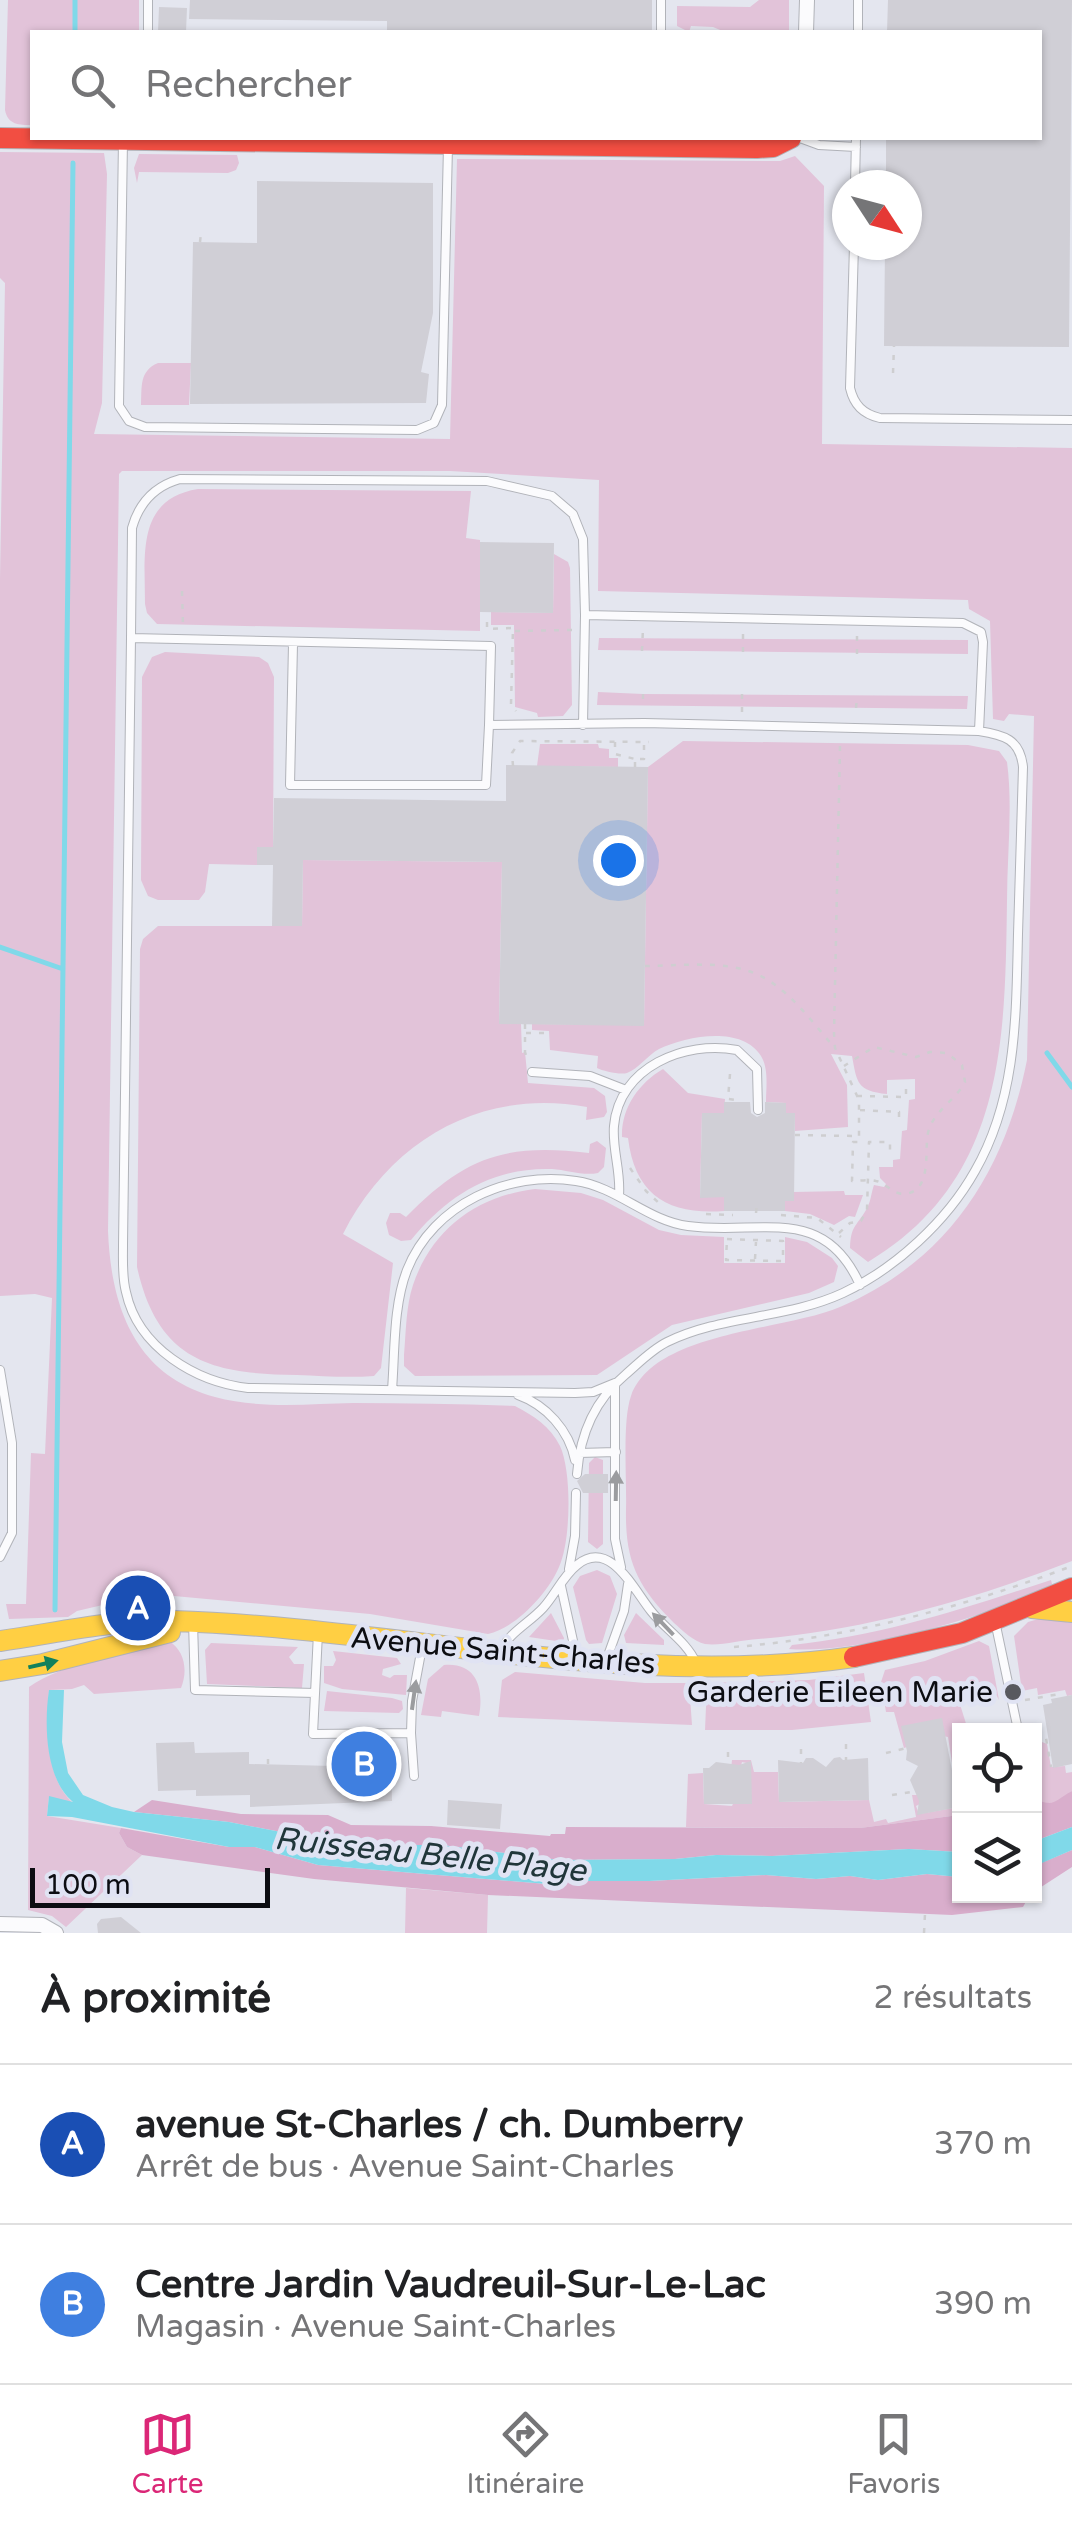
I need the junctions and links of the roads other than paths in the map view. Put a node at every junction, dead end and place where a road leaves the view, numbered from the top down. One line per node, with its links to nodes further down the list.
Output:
1 (148, 0): 5 (lane)
2 (661, 0): 6 (lane)
3 (807, 0): 7 (street)
4 (858, 0): 8 (lane)
5 (148, 30)
6 (661, 30)
7 (806, 30)
8 (858, 30)
9 (0, 138): 10 (street)
10 (30, 138)
11 (123, 140): 16 (lane)
12 (206, 140): 16 (street)
13 (786, 140): 16 (street)
14 (806, 140): 15 (lane)
15 (856, 142): 17 (lane)
16 (448, 144)
17 (855, 170)
18 (854, 260): 19 (lane)
19 (1072, 420)
20 (586, 616): 21 (lane); 24 (lane); 25 (lane)
21 (132, 638): 22 (lane); 33 (lane)
22 (293, 644): 23 (lane); 23 (lane)
23 (489, 725): 24 (lane)
24 (583, 725): 25 (lane)
25 (979, 732): 30 (lane)
26 (532, 1072): 27 (lane)
27 (626, 1090): 28 (lane); 29 (lane)
28 (758, 1110)
29 (619, 1195): 30 (lane); 33 (lane)
30 (860, 1285): 32 (lane)
31 (0, 1370): 38 (lane)
32 (615, 1383): 34 (lane); 35 (lane); 36 (lane)
33 (392, 1390): 34 (lane)
34 (508, 1392): 36 (lane)
35 (616, 1452): 36 (lane); 39 (lane, one-way to 35)
36 (579, 1453)
37 (576, 1493): 40 (lane)
38 (0, 1557)
39 (628, 1580): 40 (lane); 51 (lane); 52 (lane, one-way to 39)
40 (559, 1588): 49 (lane); 50 (lane)
41 (1072, 1588): 42 (street, Avenue Saint-Charles)
42 (1030, 1608): 43 (street); 44 (street, Avenue Saint-Charles)
43 (1072, 1612)
44 (995, 1621): 52 (street, Avenue Saint-Charles); 55 (lane)
45 (193, 1626): 46 (street, Avenue Saint-Charles); 47 (street, Avenue Saint-Charles); 53 (street, Avenue Saint-Charles, one-way to 45); 54 (lane)
46 (318, 1633): 48 (street, Avenue Saint-Charles); 54 (lane)
47 (0, 1640)
48 (422, 1646): 49 (street, Avenue Saint-Charles); 56 (lane, one-way to 48)
49 (499, 1656): 50 (street, Avenue Saint-Charles)
50 (578, 1663): 51 (street, Avenue Saint-Charles)
51 (604, 1665): 52 (street, Avenue Saint-Charles)
52 (697, 1666)
53 (0, 1671)
54 (315, 1693): 56 (lane)
55 (1017, 1723)
56 (411, 1733): 57 (lane)
57 (414, 1776)
58 (0, 1924): 59 (street)
59 (56, 1933)

